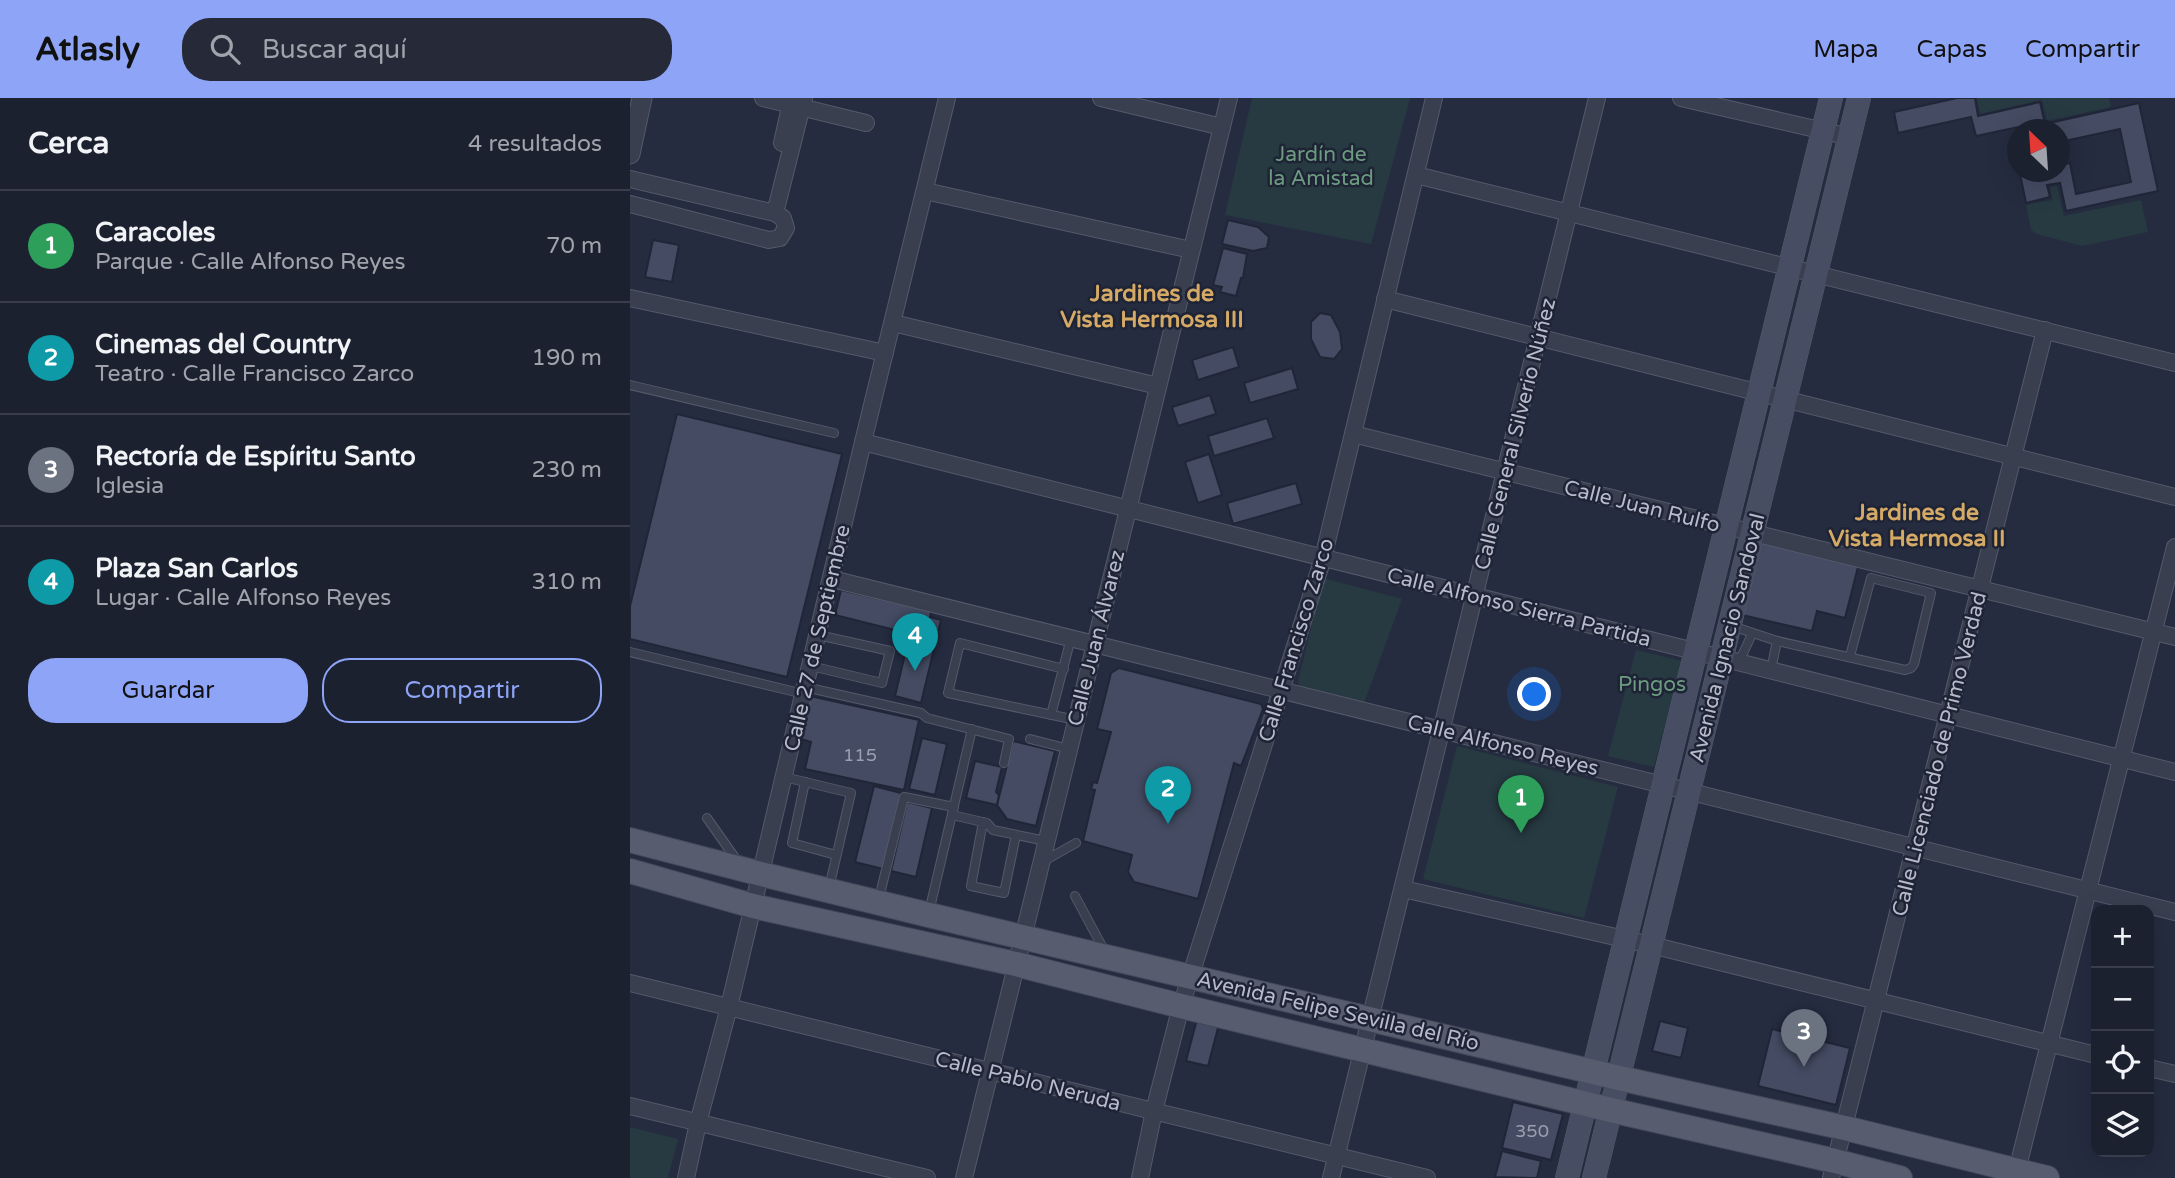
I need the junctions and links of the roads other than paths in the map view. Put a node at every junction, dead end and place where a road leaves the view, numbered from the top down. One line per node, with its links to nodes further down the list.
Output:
1 (763, 98): 10 (street)
2 (947, 98): 19 (street, Calle 27 de Septiembre)
3 (1101, 98): 13 (street)
4 (1229, 98): 13 (street, Calle Juan Álvarez)
5 (1434, 98): 17 (street, Calle Francisco Zarco)
6 (1597, 98): 22 (street, Calle General Silverio Núñez)
7 (1681, 98): 14 (street)
8 (1831, 98): 14 (main road, Avenida Ignacio Sandoval)
9 (1859, 98): 15 (main road, Avenida Ignacio Sandoval)
10 (797, 102): 12 (street); 21 (street)
11 (637, 109): 16 (street)
12 (866, 123)
13 (1222, 127): 23 (street, Calle Juan Álvarez)
14 (1823, 130): 15 (street); 24 (main road, Avenida Ignacio Sandoval)
15 (1850, 137): 25 (main road, Avenida Ignacio Sandoval)
16 (630, 153)
17 (1416, 174): 22 (street); 27 (street, Calle Francisco Zarco)
18 (630, 179): 21 (street)
19 (925, 191): 23 (street); 28 (street, Calle 27 de Septiembre)
20 (630, 204): 21 (street)
21 (771, 211)
22 (1569, 213): 24 (street); 30 (street, Calle General Silverio Núñez)
23 (1191, 250): 34 (street, Calle Juan Álvarez)
24 (1790, 267): 25 (street); 35 (main road, Avenida Ignacio Sandoval)
25 (1817, 274): 29 (street); 36 (main road, Avenida Ignacio Sandoval)
26 (630, 298): 31 (street)
27 (1385, 299): 30 (street); 38 (street, Calle Francisco Zarco)
28 (893, 323): 31 (street, Calle 27 de Septiembre); 34 (street)
29 (2045, 330): 32 (street); 40 (street, Calle Licenciado de Primo Verdad)
30 (1538, 338): 35 (street); 41 (street, Calle General Silverio Núñez)
31 (884, 353): 39 (street, Calle 27 de Septiembre)
32 (2175, 362)
33 (630, 385): 37 (lane)
34 (1158, 386): 43 (street, Calle Juan Álvarez)
35 (1759, 393): 36 (street); 44 (main road, Avenida Ignacio Sandoval)
36 (1786, 400): 40 (street); 45 (main road, Avenida Ignacio Sandoval)
37 (834, 433)
38 (1353, 434): 41 (street, Calle Juan Rulfo); 47 (street, Calle Francisco Zarco)
39 (863, 442): 43 (street, Calle Alfonso Sierra Partida); 48 (street, Calle 27 de Septiembre)
40 (2013, 457): 42 (street); 49 (street, Calle Licenciado de Primo Verdad)
41 (1505, 472): 44 (street, Calle Juan Rulfo); 50 (street, Calle General Silverio Núñez)
42 (2175, 497)
43 (1128, 508): 47 (street, Calle Alfonso Sierra Partida); 58 (street, Calle Juan Álvarez)
44 (1726, 527): 45 (street, Calle Juan Rulfo); 59 (main road, Avenida Ignacio Sandoval)
45 (1753, 533): 49 (street, Calle Juan Rulfo); 51 (main road, Avenida Ignacio Sandoval)
46 (2175, 547): 52 (street)
47 (1323, 558): 50 (street, Calle Alfonso Sierra Partida); 66 (street, Calle Francisco Zarco)
48 (832, 579): 54 (street, Calle 27 de Septiembre); 56 (street, Calle Alfonso Reyes)
49 (1980, 589): 52 (street, Calle Juan Rulfo); 69 (street, Calle Licenciado de Primo Verdad)
50 (1475, 596): 59 (street, Calle Alfonso Sierra Partida); 72 (street, Calle General Silverio Núñez)
51 (1730, 626): 53 (lane); 62 (main road, Avenida Ignacio Sandoval)
52 (2154, 632): 55 (street, Calle Juan Rulfo); 75 (street)
53 (1752, 634): 57 (lane); 62 (lane)
54 (818, 635): 63 (street, Calle 27 de Septiembre); 63 (lane)
55 (2175, 637)
56 (1071, 638): 58 (street, Calle Alfonso Reyes); 64 (lane)
57 (1777, 640): 61 (lane); 65 (lane)
58 (1095, 644): 66 (street, Calle Alfonso Reyes); 70 (street, Calle Juan Álvarez)
59 (1696, 651): 62 (street, Calle Alfonso Sierra Partida); 80 (main road, Avenida Ignacio Sandoval)
60 (630, 652): 67 (lane)
61 (1850, 656): 61 (lane)
62 (1730, 660): 65 (street, Calle Alfonso Sierra Partida); 81 (main road, Avenida Ignacio Sandoval)
63 (811, 666): 67 (street, Calle 27 de Septiembre)
64 (1065, 669): 68 (lane); 68 (lane)
65 (1771, 670): 69 (street, Calle Alfonso Sierra Partida)
66 (1280, 690): 72 (street, Calle Alfonso Reyes); 107 (street, Calle Francisco Zarco)
67 (805, 691): 71 (lane); 78 (street, Calle 27 de Septiembre)
68 (1052, 715): 70 (lane)
69 (1949, 715): 75 (street, Calle Alfonso Sierra Partida); 89 (street, Calle Licenciado de Primo Verdad)
70 (1076, 720): 74 (street, Calle Juan Álvarez)
71 (972, 729): 76 (lane); 82 (lane)
72 (1442, 730): 80 (street, Calle Alfonso Reyes); 94 (street, Calle General Silverio Núñez)
73 (1030, 739): 74 (lane)
74 (1069, 749): 87 (street, Calle Juan Álvarez)
75 (2122, 758): 77 (street, Calle Alfonso Sierra Partida); 96 (street)
76 (1004, 763)
77 (2175, 772)
78 (784, 776): 79 (lane); 93 (street, Calle 27 de Septiembre)
79 (805, 782): 90 (lane); 90 (lane)
80 (1663, 785): 81 (street, Calle Alfonso Reyes); 103 (main road, Avenida Ignacio Sandoval)
81 (1689, 792): 89 (street, Calle Alfonso Reyes); 104 (main road, Avenida Ignacio Sandoval)
82 (953, 811): 84 (lane); 98 (lane); 101 (lane)
83 (707, 818): 93 (lane)
84 (983, 822): 85 (lane); 85 (lane)
85 (1016, 835): 87 (lane)
86 (630, 840): 93 (main road, Avenida Felipe Sevilla del Río)
87 (1046, 841): 91 (street, Calle Juan Álvarez)
88 (1076, 843): 91 (lane)
89 (1915, 848): 96 (street, Calle Alfonso Reyes); 109 (street, Calle Licenciado de Primo Verdad)
90 (836, 855): 95 (lane)
91 (1041, 862): 102 (street, Calle Juan Álvarez)
92 (630, 871): 99 (main road, Avenida Felipe Sevilla del Río)
93 (752, 872): 95 (main road, Avenida Felipe Sevilla del Río); 99 (street, Calle 27 de Septiembre)
94 (1403, 889): 103 (street); 112 (street, Calle General Silverio Núñez)
95 (828, 891): 98 (main road, Avenida Felipe Sevilla del Río)
96 (2088, 891): 100 (street, Calle Alfonso Reyes); 113 (street)
97 (1075, 896): 105 (lane)
98 (878, 903): 101 (main road, Avenida Felipe Sevilla del Río)
99 (753, 906): 106 (main road, Avenida Felipe Sevilla del Río); 111 (street, Calle 27 de Septiembre)
100 (2175, 912)
101 (929, 915): 102 (main road, Avenida Felipe Sevilla del Río)
102 (1023, 936): 105 (main road, Avenida Felipe Sevilla del Río); 106 (street, Calle Juan Álvarez)
103 (1626, 940): 104 (street); 118 (main road, Avenida Ignacio Sandoval)
104 (1651, 945): 109 (street); 120 (main road, Avenida Ignacio Sandoval)
105 (1107, 956): 107 (main road, Avenida Felipe Sevilla del Río)
106 (1016, 964): 110 (main road, Avenida Felipe Sevilla del Río); 117 (street, Calle Juan Álvarez)
107 (1191, 976): 110 (street, Calle Francisco Zarco); 112 (main road, Avenida Felipe Sevilla del Río)
108 (630, 983): 111 (street, Calle Pablo Neruda)
109 (1877, 1001): 113 (street); 126 (street, Calle Licenciado de Primo Verdad)
110 (1181, 1006): 114 (main road, Avenida Felipe Sevilla del Río); 124 (street, Calle Francisco Zarco)
111 (729, 1007): 117 (street, Calle Pablo Neruda); 125 (street, Calle 27 de Septiembre)
112 (1371, 1018): 114 (street, Calle General Silverio Núñez); 118 (main road, Avenida Felipe Sevilla del Río)
113 (2050, 1044): 115 (street); 129 (street)
114 (1363, 1049): 121 (main road, Avenida Felipe Sevilla del Río); 127 (street, Calle General Silverio Núñez)
115 (2091, 1054)
116 (2154, 1069): 119 (street)
117 (990, 1071): 124 (street, Calle Pablo Neruda); 132 (street, Calle Juan Álvarez)
118 (1593, 1071): 120 (main road, Avenida Felipe Sevilla del Río); 121 (main road, Avenida Ignacio Sandoval)
119 (2175, 1074)
120 (1619, 1078): 123 (main road, Avenida Ignacio Sandoval); 126 (main road, Avenida Felipe Sevilla del Río)
121 (1586, 1103): 123 (main road, Avenida Felipe Sevilla del Río); 136 (main road, Avenida Ignacio Sandoval)
122 (630, 1106): 125 (street)
123 (1611, 1110): 128 (main road, Avenida Felipe Sevilla del Río); 137 (main road, Avenida Ignacio Sandoval)
124 (1154, 1111): 127 (street, Calle Pablo Neruda); 133 (street, Calle Francisco Zarco)
125 (698, 1123): 130 (street, Calle 27 de Septiembre); 131 (street)
126 (1845, 1128): 128 (street, Calle Licenciado de Primo Verdad); 129 (main road, Avenida Felipe Sevilla del Río)
127 (1336, 1156): 134 (street, Calle General Silverio Núñez); 135 (street, Calle Pablo Neruda)
128 (1833, 1169): 138 (main road, Avenida Felipe Sevilla del Río)
129 (2015, 1174): 139 (main road, Avenida Felipe Sevilla del Río)
130 (686, 1178)
131 (927, 1178)
132 (964, 1178)
133 (1140, 1178)
134 (1331, 1178)
135 (1427, 1178)
136 (1567, 1178)
137 (1594, 1178)
138 (1900, 1178)
139 (2047, 1178)

